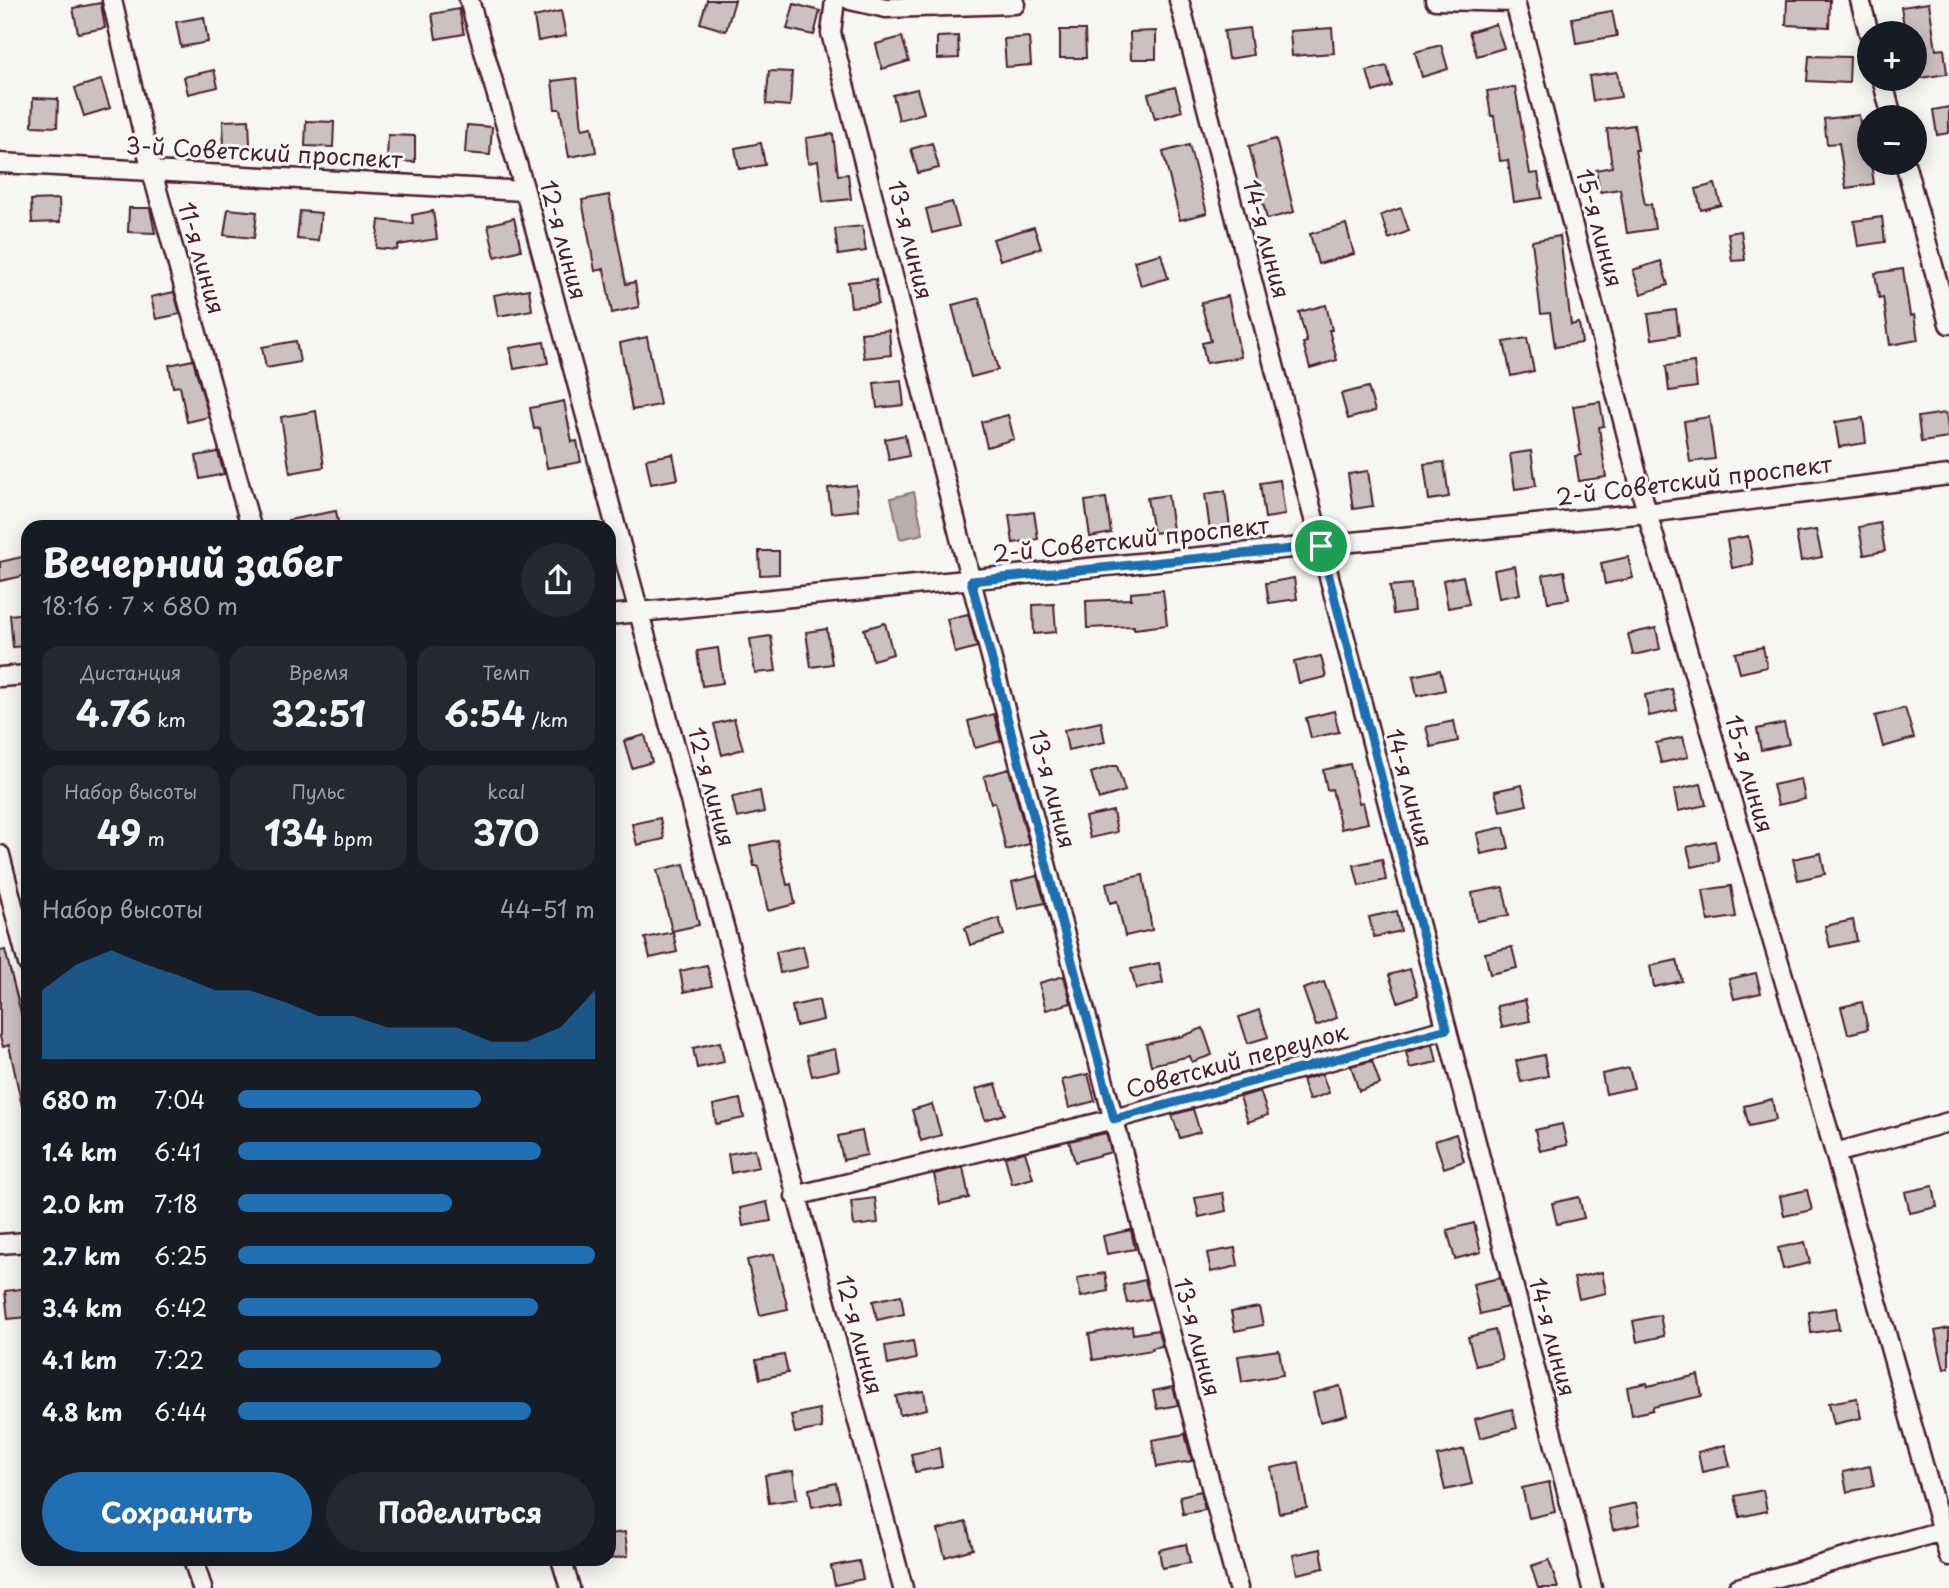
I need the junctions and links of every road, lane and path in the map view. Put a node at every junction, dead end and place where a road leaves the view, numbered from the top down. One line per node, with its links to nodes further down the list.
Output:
1 (112, 0): 11 (street, 11-я линия)
2 (470, 0): 13 (street, 12-я линия)
3 (835, 0): 21 (street, 13-я линия)
4 (850, 0): 8 (street)
5 (1179, 0): 20 (street, 14-я линия)
6 (1435, 0): 16 (street, 15-я линия)
7 (1860, 0): 9 (street)
8 (1015, 5)
9 (1866, 21)
10 (0, 163): 11 (street, 3-й Советский проспект)
11 (152, 172): 13 (street, 3-й Советский проспект); 17 (street, 11-я линия)
12 (1908, 175): 14 (street)
13 (525, 191): 18 (street, 12-я линия)
14 (1949, 324)
15 (1949, 475): 16 (street, 2-й Советский проспект)
16 (1647, 513): 20 (street, 2-й Советский проспект); 31 (street, 15-я линия)
17 (249, 520)
18 (613, 520)
19 (616, 530): 22 (street, 12-я линия)
20 (1321, 546): 21 (street, 2-й Советский проспект); 28 (street, 14-я линия)
21 (971, 581): 22 (street, 2-й Советский проспект); 29 (street, 13-я линия)
22 (638, 612): 23 (street, 2-й Советский проспект); 32 (street, 12-я линия)
23 (616, 614)
24 (21, 676): 25 (street)
25 (0, 677)
26 (0, 855): 27 (street)
27 (21, 937)
28 (1447, 1029): 29 (street, Советский переулок); 43 (street, 14-я линия)
29 (1114, 1119): 32 (street, Советский переулок); 42 (street, 13-я линия)
30 (1949, 1122): 31 (street)
31 (1835, 1153): 35 (street, 15-я линия)
32 (795, 1196): 41 (street, 12-я линия)
33 (21, 1242): 34 (street)
34 (0, 1244)
35 (1945, 1530): 36 (street, 15-я линия); 44 (street)
36 (1949, 1556)
37 (195, 1566): 39 (street)
38 (563, 1566): 40 (street)
39 (202, 1588)
40 (570, 1588)
41 (903, 1588)
42 (1238, 1588)
43 (1592, 1588)
44 (1738, 1588)

